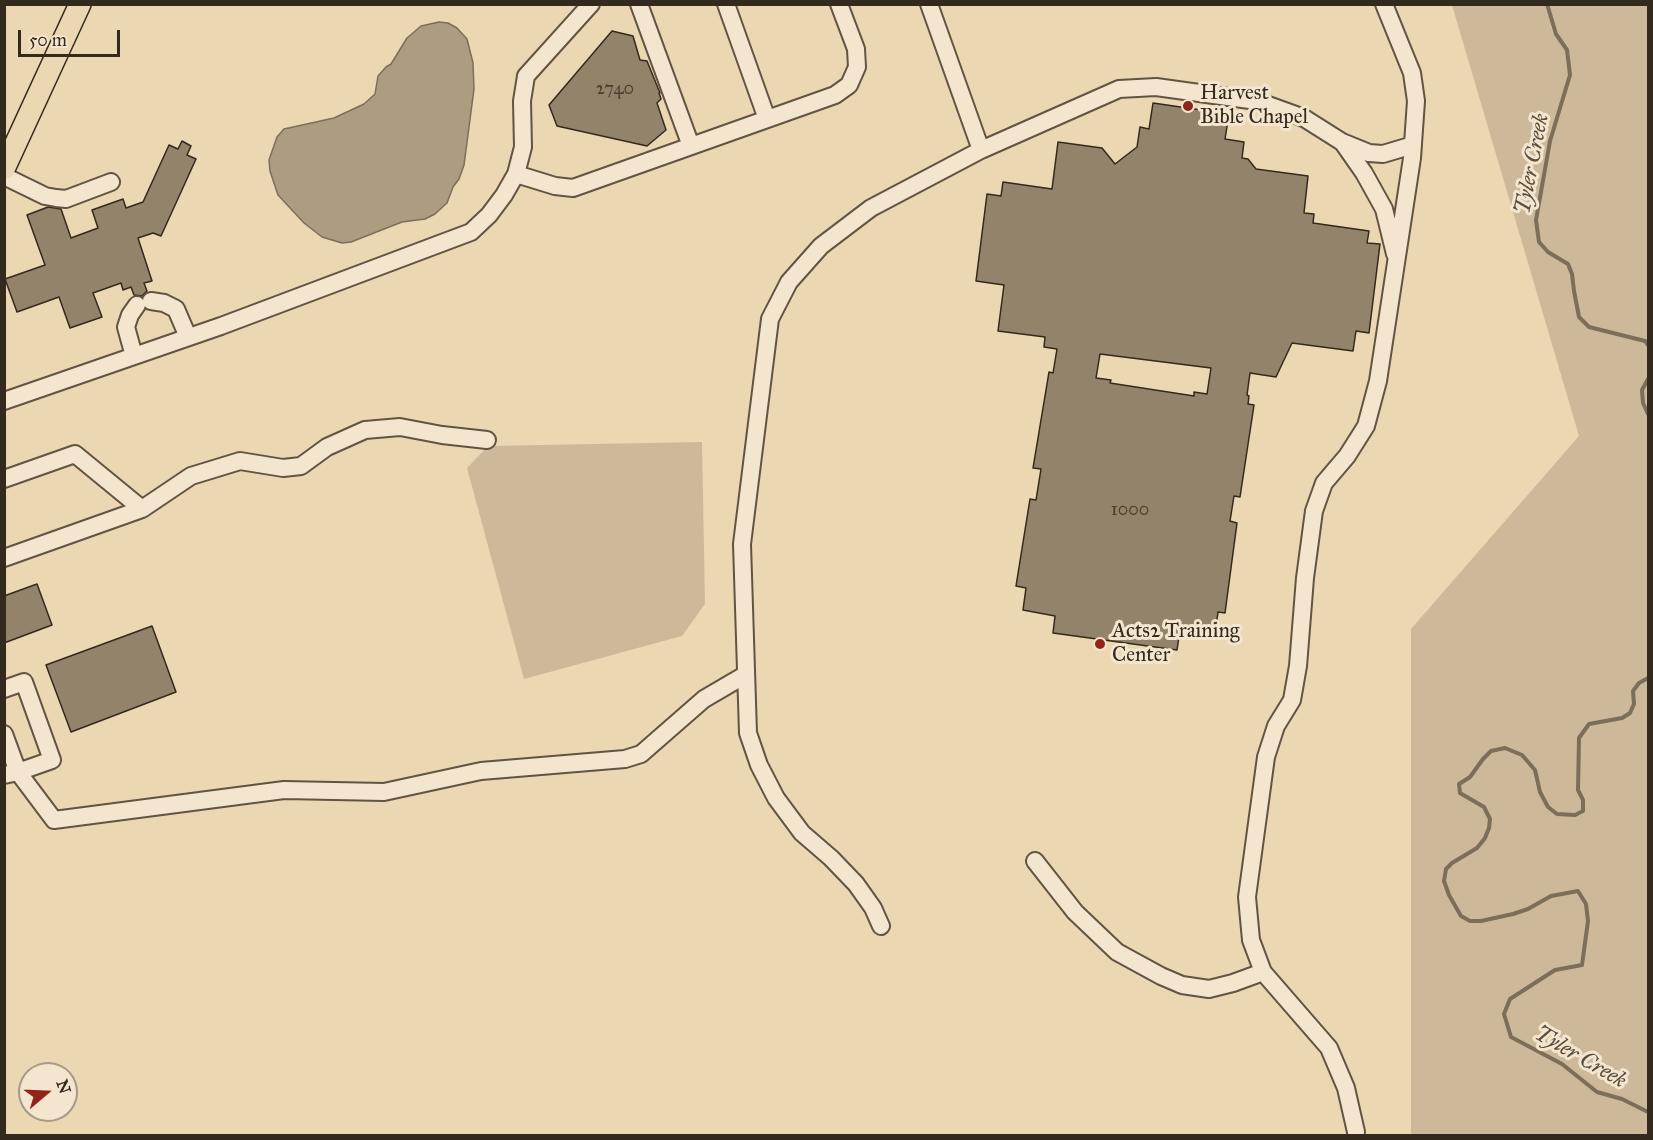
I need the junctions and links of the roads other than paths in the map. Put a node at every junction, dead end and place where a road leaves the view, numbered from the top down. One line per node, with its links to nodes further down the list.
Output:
1 (80, 4): 13 (main road)
2 (591, 4): 14 (lane)
3 (639, 4): 11 (lane)
4 (726, 4): 8 (lane)
5 (839, 4): 8 (lane)
6 (929, 4): 12 (lane)
7 (1384, 4): 10 (lane)
8 (767, 119): 11 (lane)
9 (1342, 142): 10 (lane); 12 (lane); 17 (lane)
10 (1413, 145): 17 (lane)
11 (691, 146): 14 (lane)
12 (981, 150): 25 (lane)
13 (4, 169)
14 (516, 174): 18 (lane)
15 (4, 176): 16 (lane)
16 (111, 182)
17 (1397, 260): 31 (lane)
18 (188, 337): 19 (lane); 19 (lane)
19 (134, 356): 20 (lane)
20 (4, 400)
21 (487, 440): 23 (lane)
22 (4, 479): 23 (lane)
23 (142, 509): 24 (lane)
24 (4, 558)
25 (745, 675): 28 (lane); 30 (lane)
26 (4, 689): 28 (lane)
27 (4, 734): 28 (lane)
28 (11, 773)
29 (1035, 861): 31 (lane)
30 (881, 926)
31 (1263, 972): 32 (lane)
32 (1356, 1132)

